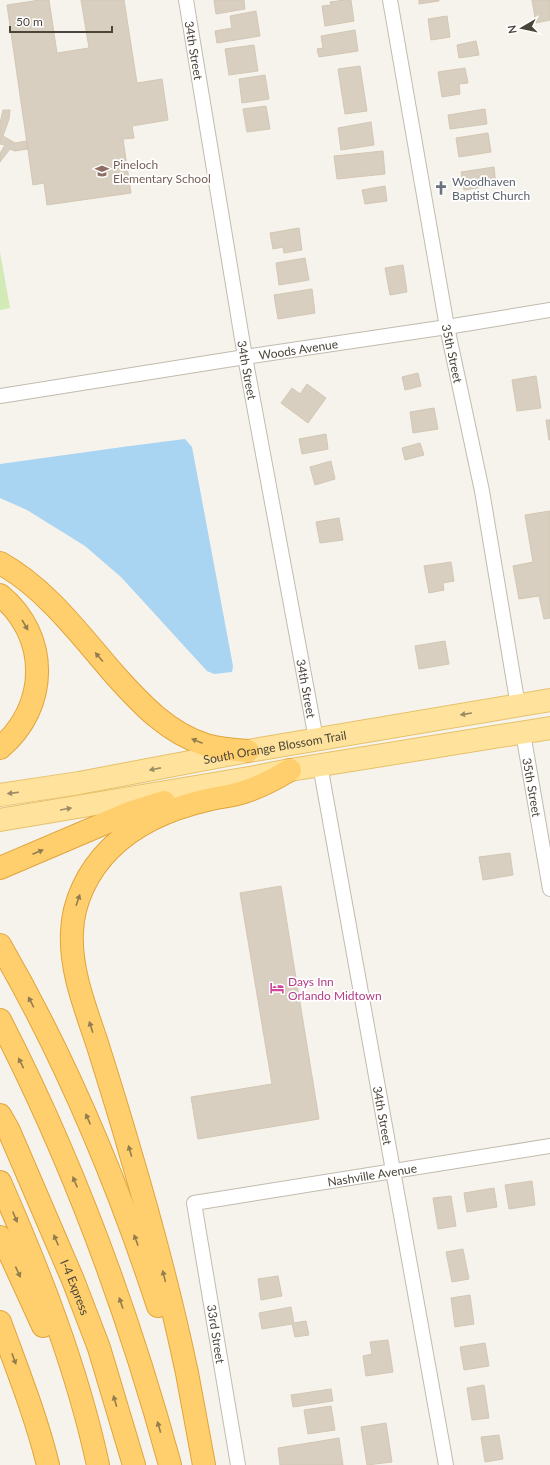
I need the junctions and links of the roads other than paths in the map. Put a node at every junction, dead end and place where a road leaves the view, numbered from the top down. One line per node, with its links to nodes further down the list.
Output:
1 (186, 0): 5 (street, 34th Street)
2 (390, 0): 4 (street, 35th Street)
3 (550, 310): 4 (street, Woods Avenue)
4 (447, 327): 5 (street, Woods Avenue); 10 (street, 35th Street)
5 (245, 357): 6 (street, Woods Avenue); 14 (street, 34th Street)
6 (0, 396)
7 (0, 563): 16 (highway, one-way to 7)
8 (0, 595): 15 (highway, one-way to 15)
9 (550, 700): 10 (main road, South Orange Blossom Trail)
10 (518, 706): 14 (main road, South Orange Blossom Trail, one-way to 14); 17 (main road)
11 (550, 717): 13 (main road)
12 (550, 728): 13 (main road)
13 (523, 733): 17 (main road); 23 (street, 35th Street)
14 (316, 739): 16 (main road, South Orange Blossom Trail)
15 (0, 748)
16 (248, 751): 20 (main road, South Orange Blossom Trail, one-way to 20)
17 (320, 765): 18 (main road); 29 (street, 34th Street)
18 (290, 770): 19 (main road); 39 (highway, one-way to 18)
19 (255, 777): 21 (main road, one-way to 19); 22 (highway, one-way to 19)
20 (0, 795)
21 (0, 820)
22 (0, 868)
23 (550, 889)
24 (0, 945): 39 (highway, one-way to 24)
25 (0, 1020): 38 (highway, one-way to 25)
26 (0, 1109): 27 (highway, I-4 Express)
27 (4, 1123): 37 (highway, I-4 Express, one-way to 27)
28 (550, 1146): 29 (street, Nashville Avenue)
29 (394, 1171): 31 (street, Nashville Avenue); 41 (street, 34th Street)
30 (0, 1182): 36 (highway, one-way to 36)
31 (194, 1203): 40 (street, 33rd Street)
32 (0, 1237): 35 (highway, one-way to 35)
33 (0, 1322): 34 (highway, one-way to 34)
34 (48, 1465)
35 (95, 1465)
36 (98, 1465)
37 (134, 1465)
38 (170, 1465)
39 (204, 1465)
40 (238, 1465)
41 (446, 1465)

